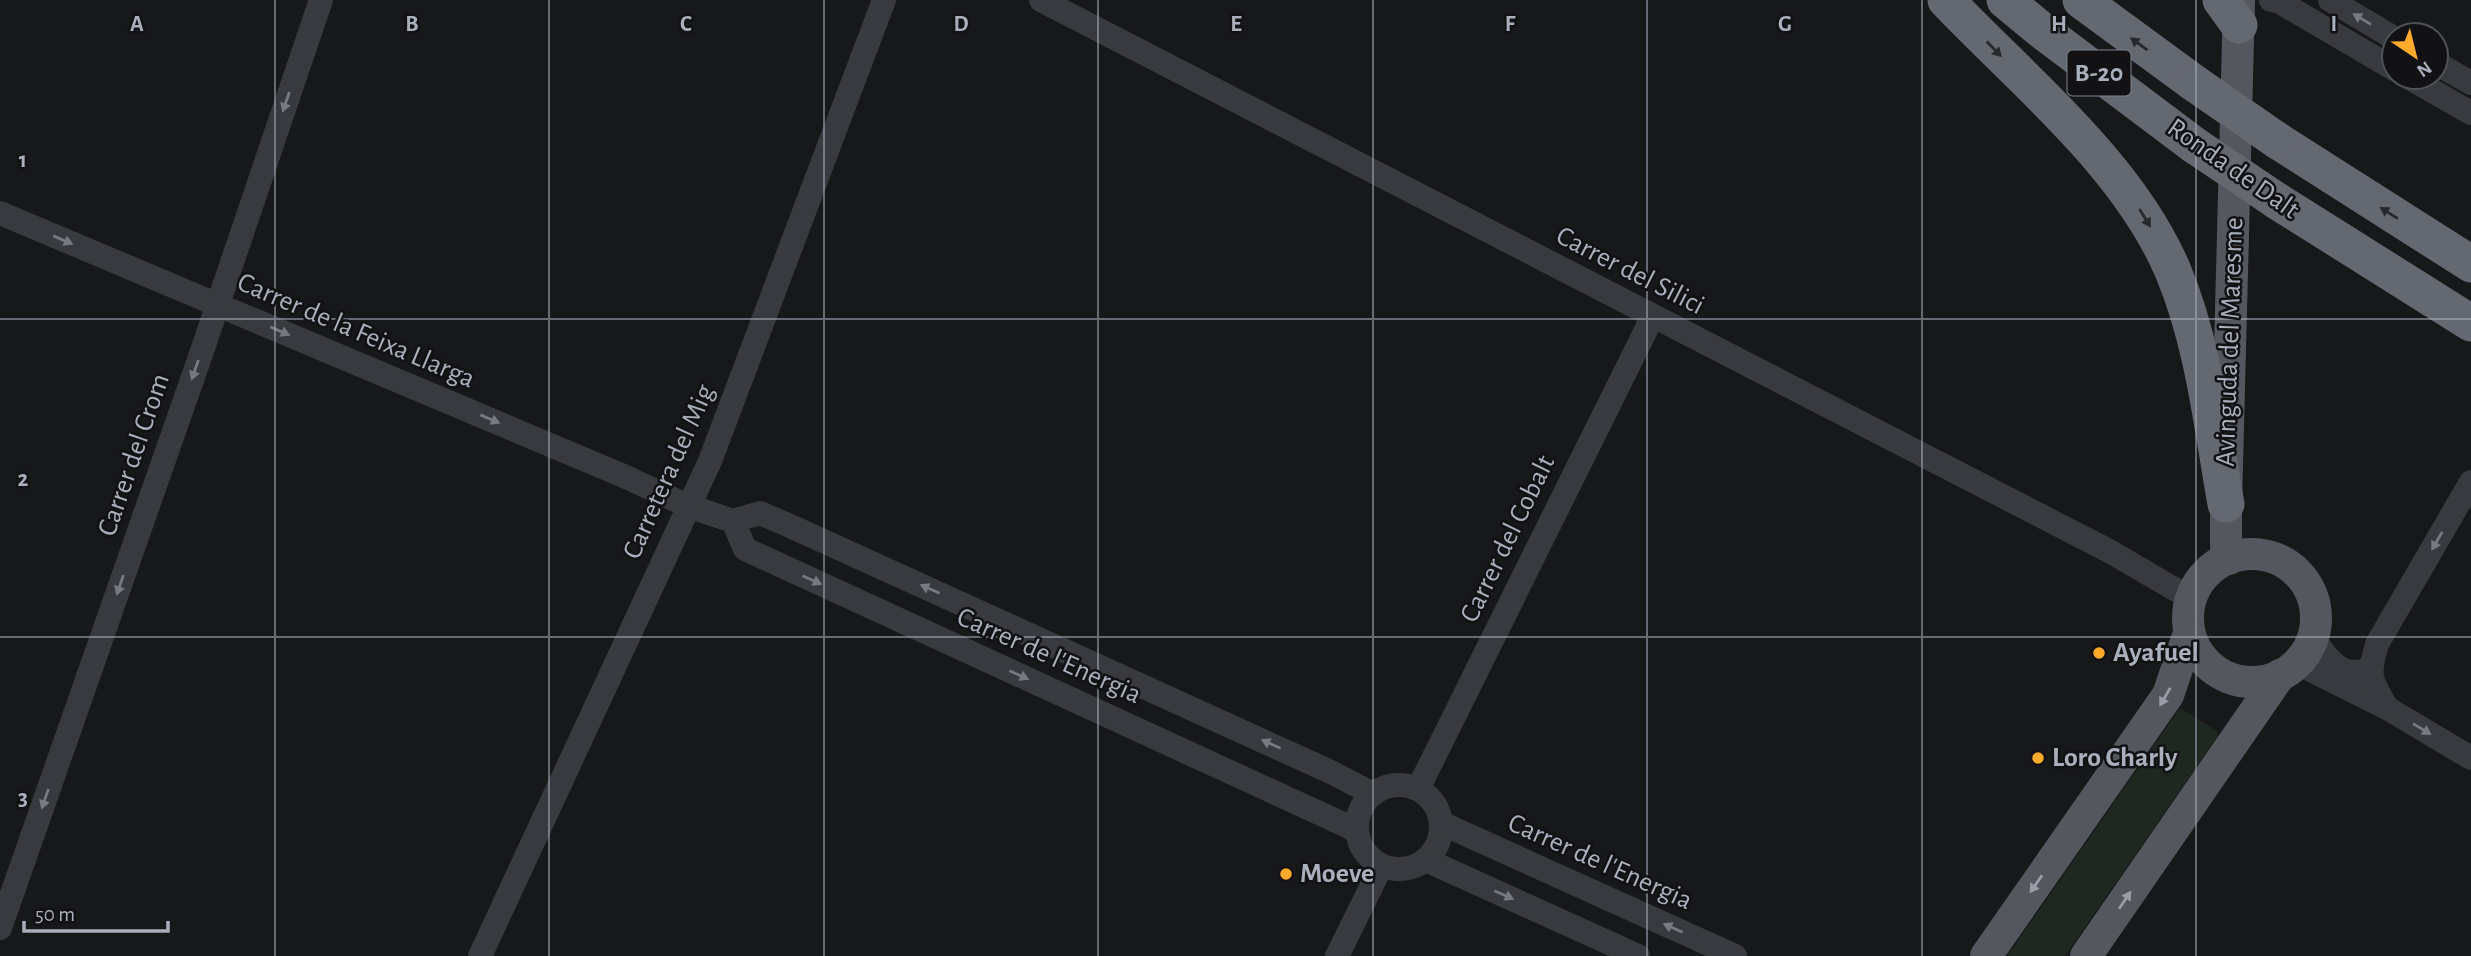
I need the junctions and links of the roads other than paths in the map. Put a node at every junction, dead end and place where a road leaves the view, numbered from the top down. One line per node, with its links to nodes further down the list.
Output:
1 (321, 0): 18 (street, Carrer del Crom, one-way to 18)
2 (884, 0): 23 (street, Carretera del Mig)
3 (1041, 0): 19 (street, Carrer del Silici)
4 (1947, 0): 22 (highway, one-way to 22)
5 (2005, 0): 20 (highway, Ronda de Dalt / B-20, bridge)
6 (2081, 0): 17 (highway, Ronda de Dalt / B-20, one-way to 6, bridge)
7 (2271, 0): 11 (street)
8 (2330, 0): 10 (street, one-way to 8)
9 (2233, 9): 22 (main road, Avinguda del Maresme)
10 (2380, 30)
11 (2380, 61)
12 (2450, 70): 13 (street)
13 (2471, 83)
14 (2432, 91): 15 (street)
15 (2471, 113)
16 (0, 213): 18 (street, Carrer de la Feixa Llarga, one-way to 18)
17 (2459, 256)
18 (217, 305): 23 (street, Carrer de la Feixa Llarga, one-way to 23); 39 (street, Carrer del Crom, one-way to 39)
19 (1653, 316): 26 (street, Carrer del Silici); 33 (street, Carrer del Cobalt)
20 (2471, 323)
21 (2471, 482): 29 (street, one-way to 29)
22 (2226, 504): 25 (main road, Avinguda del Maresme)
23 (688, 506): 24 (street, Carrer de l'Energia); 40 (street, Carretera del Mig)
24 (733, 521): 34 (street, Carrer de l'Energia, one-way to 24); 36 (street, Carrer de l'Energia, one-way to 36)
25 (2228, 559): 26 (main road); 28 (main road)
26 (2192, 595): 27 (main road)
27 (2189, 633): 30 (main road); 44 (main road, one-way to 44)
28 (2313, 635): 29 (street); 30 (main road)
29 (2371, 666): 31 (street)
30 (2289, 669): 31 (street); 45 (main road, one-way to 30)
31 (2387, 708): 32 (street, one-way to 32)
32 (2471, 758)
33 (1418, 789): 34 (street); 35 (street)
34 (1373, 794): 36 (street)
35 (1441, 823): 37 (street); 43 (street, Carrer de l'Energia, one-way to 35)
36 (1356, 830): 38 (street)
37 (1426, 860): 38 (street); 42 (street, one-way to 42)
38 (1381, 866): 41 (street)
39 (0, 928)
40 (480, 956)
41 (1337, 956)
42 (1638, 956)
43 (1735, 956)
44 (1986, 956)
45 (2086, 956)

